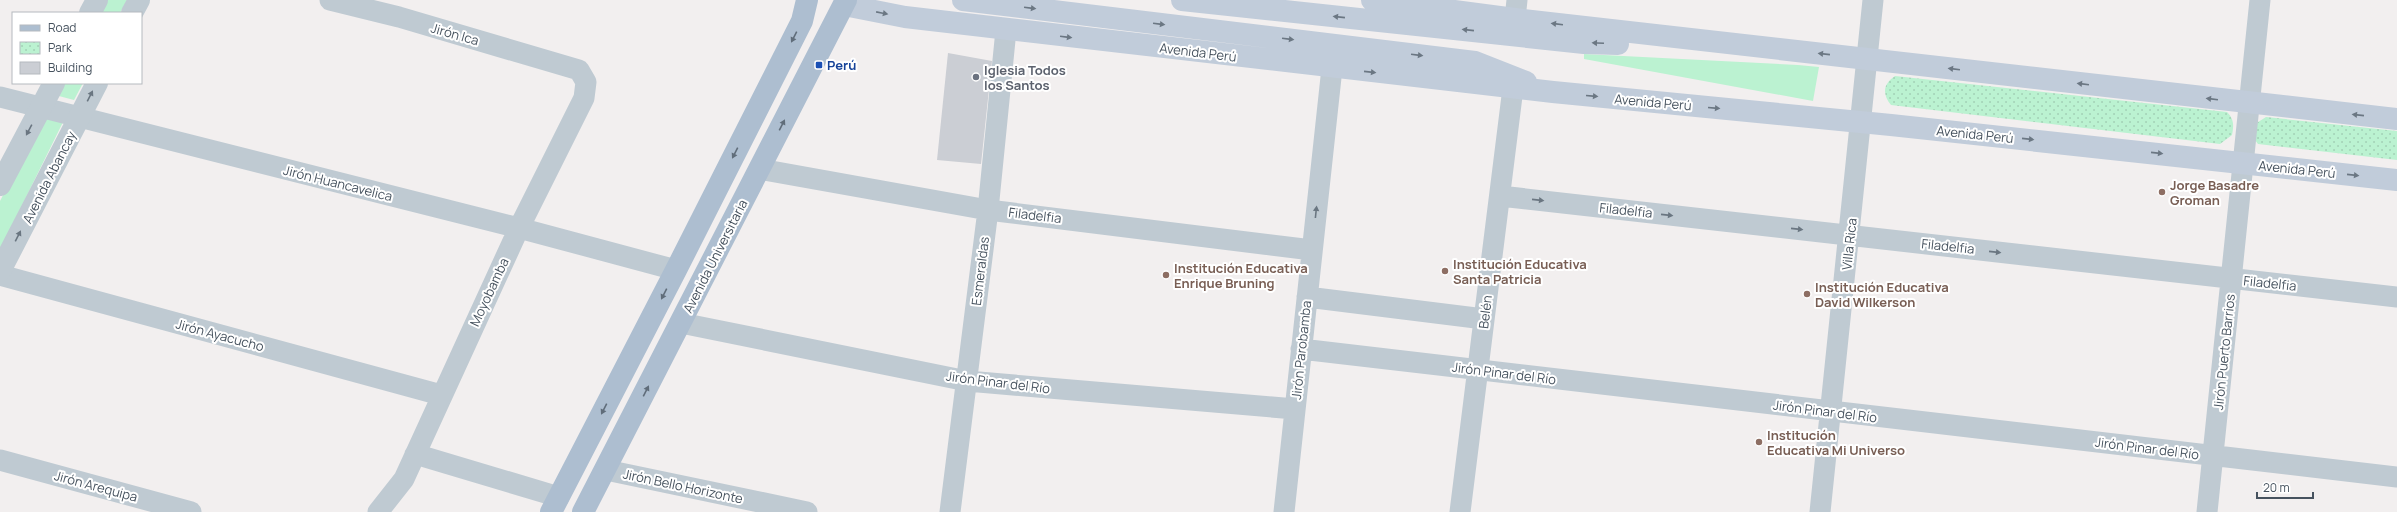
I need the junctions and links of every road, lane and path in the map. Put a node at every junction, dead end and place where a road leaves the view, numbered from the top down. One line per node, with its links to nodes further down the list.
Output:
1 (97, 0): 13 (street)
2 (139, 0): 14 (street)
3 (330, 0): 11 (street, Jirón Ica)
4 (806, 0): 39 (main road, one-way to 39)
5 (963, 0): 23 (main road, Avenida Perú, one-way to 23)
6 (1182, 0): 16 (main road, one-way to 6)
7 (1372, 0): 12 (main road)
8 (1873, 0): 17 (street, Villa Rica)
9 (2260, 0): 25 (street, Jirón Puerto Barrios)
10 (845, 2): 15 (main road, Avenida Perú, one-way to 15); 31 (main road, Avenida Universitaria, one-way to 10)
11 (402, 9): 19 (street, Jirón Ica)
12 (1516, 9): 16 (main road, one-way to 12)
13 (91, 12)
14 (133, 12)
15 (1006, 30): 18 (main road, Avenida Perú, one-way to 18); 35 (street, Esmeraldas)
16 (1791, 51): 17 (main road, one-way to 16)
17 (1866, 59): 25 (main road, one-way to 17); 29 (street, Villa Rica)
18 (1332, 68): 22 (main road, Avenida Perú, one-way to 22); 38 (street, Jirón Parobamba, one-way to 18)
19 (579, 70): 36 (street, Moyobamba)
20 (53, 84): 26 (street)
21 (96, 84): 27 (street, Avenida Abancay, one-way to 21)
22 (1513, 88): 23 (main road, Avenida Perú); 34 (street, Belén)
23 (1553, 92): 29 (main road, Avenida Perú, one-way to 29)
24 (0, 97): 26 (street, Jirón Huancavelica)
25 (2250, 104): 28 (main road, one-way to 25); 30 (street, Jirón Puerto Barrios)
26 (41, 108): 27 (street, Jirón Huancavelica); 33 (street, one-way to 33)
27 (79, 118): 36 (street, Jirón Huancavelica); 40 (street, Avenida Abancay, one-way to 27)
28 (2397, 119)
29 (1861, 122): 30 (main road, Avenida Perú, one-way to 30); 37 (street, Villa Rica)
30 (2244, 163): 32 (main road, Avenida Perú, one-way to 32); 42 (street, Jirón Puerto Barrios)
31 (759, 169): 35 (street, Filadelfia); 46 (main road, Avenida Universitaria)
32 (2397, 180)
33 (0, 185)
34 (1500, 196): 37 (street, Filadelfia, one-way to 37); 45 (street, Belén)
35 (988, 210): 38 (street, Filadelfia); 49 (street, Esmeraldas)
36 (519, 228): 39 (street, Jirón Huancavelica); 50 (street, Moyobamba)
37 (1850, 235): 42 (street, Filadelfia, one-way to 42); 52 (street, Villa Rica)
38 (1312, 250): 43 (street, Jirón Parobamba)
39 (676, 270): 58 (main road, one-way to 58)
40 (0, 271)
41 (0, 275): 50 (street, Jirón Ayacucho)
42 (2232, 278): 44 (street, Filadelfia); 54 (street, Jirón Puerto Barrios)
43 (1307, 297): 45 (street); 47 (street, Jirón Parobamba)
44 (2397, 297)
45 (1484, 319): 48 (street, Belén)
46 (681, 323): 49 (street, Jirón Pinar del Río); 56 (main road, Avenida Universitaria, one-way to 46)
47 (1301, 349): 48 (street, Jirón Pinar del Río); 51 (street, Jirón Parobamba)
48 (1478, 370): 52 (street, Jirón Pinar del Río); 66 (street, Belén)
49 (966, 381): 51 (street, Jirón Pinar del Río); 64 (street, Esmeraldas)
50 (441, 395): 53 (street, Moyobamba)
51 (1295, 410): 65 (street, Jirón Parobamba)
52 (1830, 411): 54 (street, Jirón Pinar del Río); 67 (street, Villa Rica)
53 (415, 454): 58 (street); 61 (street, Moyobamba)
54 (2213, 455): 57 (street, Jirón Pinar del Río); 68 (street, Jirón Puerto Barrios)
55 (0, 460): 59 (street, Jirón Arequipa)
56 (606, 470): 62 (main road, Avenida Universitaria); 63 (street, Jirón Bello Horizonte)
57 (2397, 477)
58 (555, 504)
59 (155, 508): 60 (street, Jirón Arequipa)
60 (191, 512)
61 (378, 512)
62 (583, 512)
63 (807, 512)
64 (950, 512)
65 (1284, 512)
66 (1460, 512)
67 (1820, 512)
68 (2207, 512)

